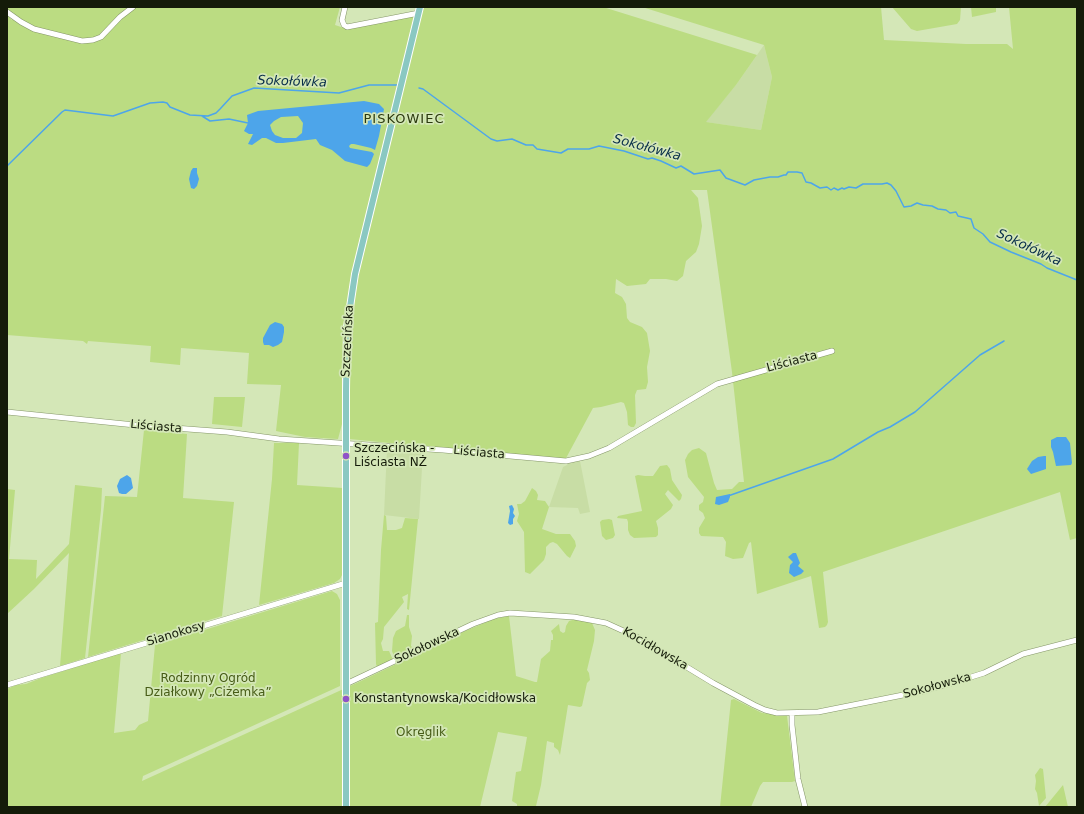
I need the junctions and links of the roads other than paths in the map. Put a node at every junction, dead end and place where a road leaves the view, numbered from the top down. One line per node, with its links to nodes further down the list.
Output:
1 (133, 7): 4 (street)
2 (345, 7): 3 (street)
3 (419, 10): 7 (main road, Szczecińska)
4 (7, 12)
5 (832, 351): 7 (street, Liściasta)
6 (7, 412): 7 (street, Liściasta)
7 (346, 443): 8 (main road, Szczecińska)
8 (346, 583): 11 (main road, Szczecińska); 12 (street, Sianokosy)
9 (510, 613): 11 (street, Sokołowska); 13 (street, Kocidłowska)
10 (1077, 640): 13 (street, Sokołowska)
11 (346, 684): 14 (main road, Szczecińska)
12 (7, 685)
13 (792, 713): 15 (street)
14 (346, 807)
15 (805, 807)

